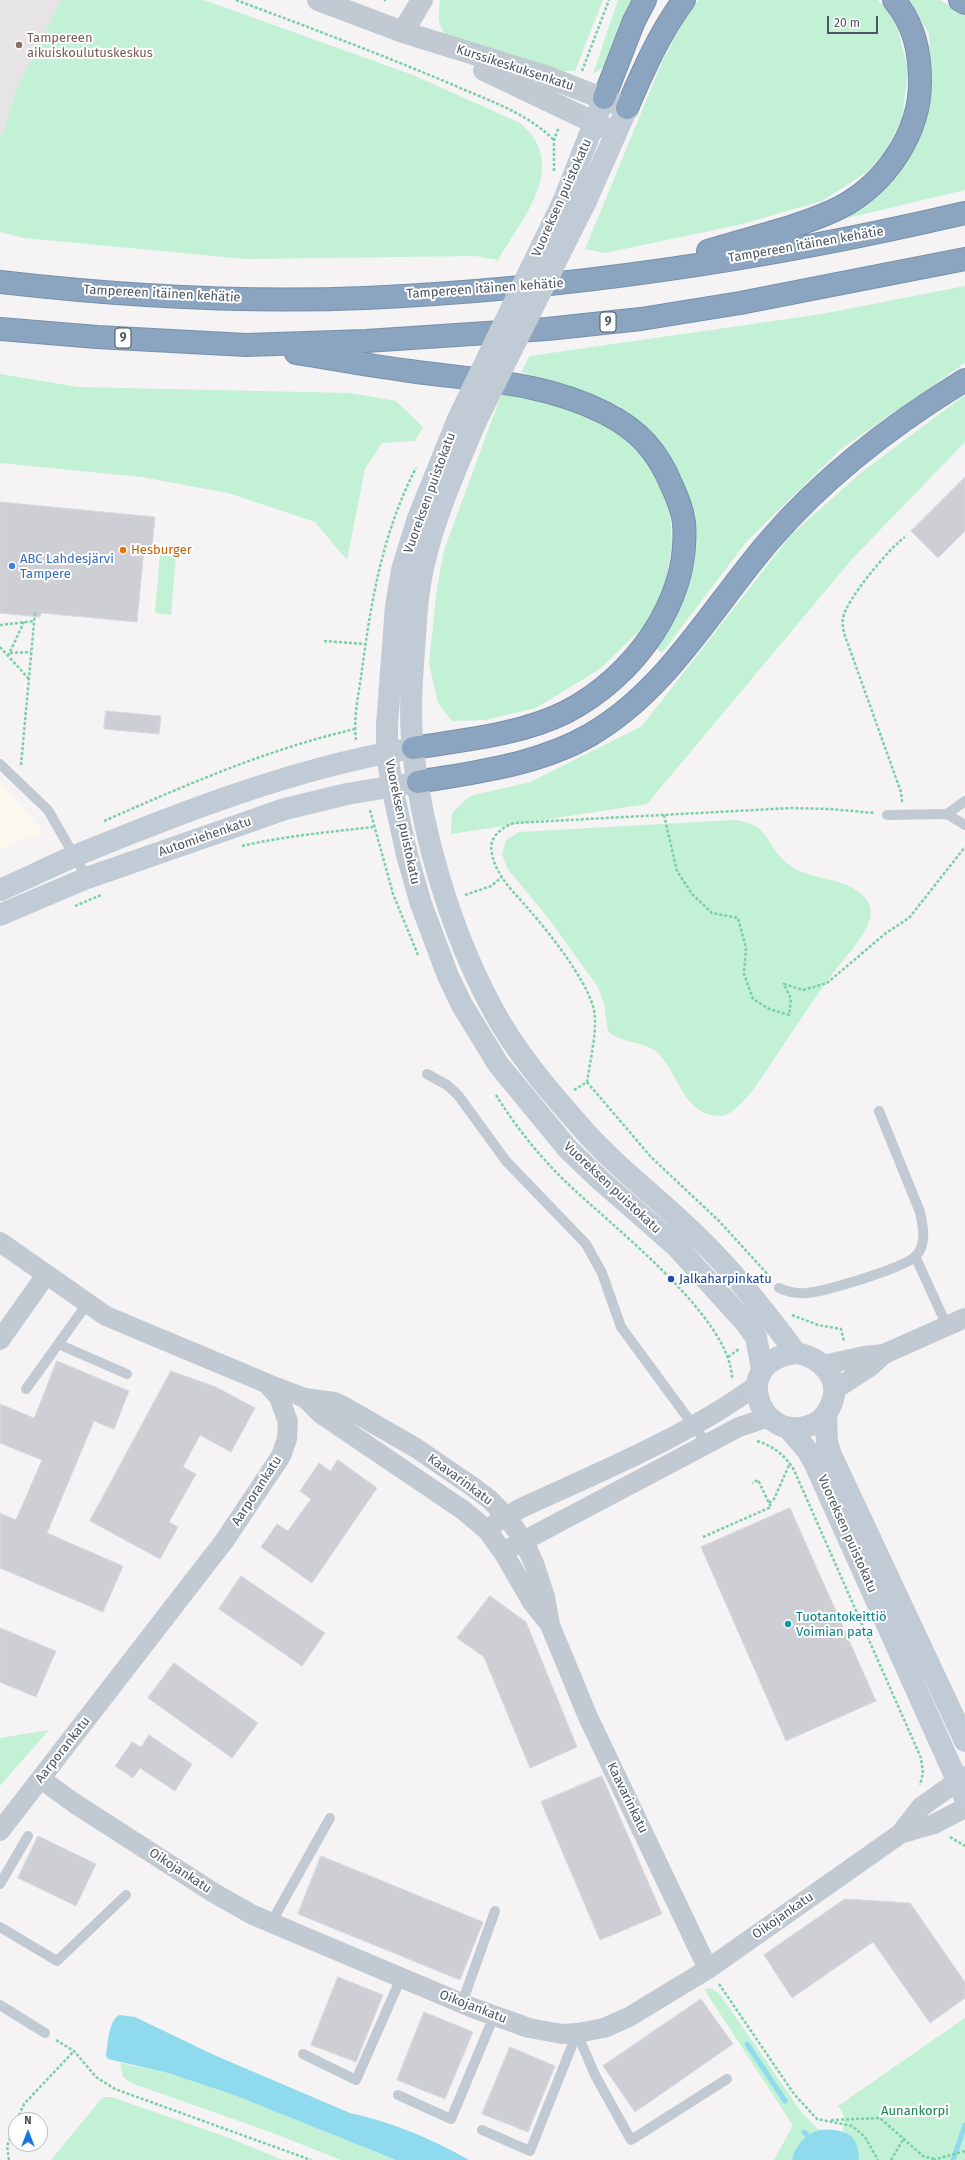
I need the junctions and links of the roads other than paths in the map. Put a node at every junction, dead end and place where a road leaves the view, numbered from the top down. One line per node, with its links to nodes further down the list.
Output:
1 (318, 0): 8 (street, Kurssikeskuksenkatu)
2 (422, 0): 8 (street)
3 (645, 0): 9 (highway)
4 (684, 0): 10 (highway)
5 (894, 0): 15 (highway)
6 (960, 0): 7 (highway)
7 (965, 3)
8 (403, 32): 9 (street, Kurssikeskuksenkatu); 11 (street, Kurssikeskuksenkatu)
9 (604, 98): 10 (street, Kurssikeskuksenkatu); 11 (main road, Vuoreksen puistokatu)
10 (627, 108): 12 (main road, Vuoreksen puistokatu)
11 (595, 122): 12 (street, Kurssikeskuksenkatu); 20 (main road, Vuoreksen puistokatu, bridge)
12 (616, 132): 20 (main road, Vuoreksen puistokatu, bridge)
13 (965, 213): 15 (highway, Tampereen itäinen kehätie)
14 (965, 259): 18 (highway, 9)
15 (632, 274): 16 (highway, Tampereen itäinen kehätie)
16 (0, 282)
17 (0, 329): 18 (highway, 9)
18 (246, 345): 21 (highway)
19 (965, 380): 24 (highway)
20 (467, 420): 21 (main road, Vuoreksen puistokatu); 22 (main road, Vuoreksen puistokatu)
21 (413, 748): 22 (main road); 24 (main road, Vuoreksen puistokatu)
22 (387, 753): 25 (main road, Vuoreksen puistokatu); 30 (main road)
23 (0, 764): 30 (lane)
24 (418, 782): 25 (main road, Automiehenkatu); 44 (main road, Vuoreksen puistokatu)
25 (392, 787): 31 (main road, Automiehenkatu); 48 (main road, Vuoreksen puistokatu)
26 (965, 801): 27 (lane)
27 (947, 814): 28 (lane); 29 (lane)
28 (887, 815)
29 (965, 825)
30 (75, 856): 31 (lane); 32 (main road)
31 (87, 878): 33 (main road, Automiehenkatu)
32 (0, 890)
33 (0, 915)
34 (427, 1074): 55 (lane)
35 (879, 1111): 37 (lane)
36 (0, 1242): 38 (street, Aarporankatu)
37 (916, 1256): 39 (lane); 41 (lane)
38 (46, 1275): 40 (street, Aarporankatu); 42 (street)
39 (779, 1288)
40 (87, 1304): 43 (lane); 49 (street, Aarporankatu)
41 (956, 1322): 45 (street)
42 (0, 1340)
43 (58, 1344): 47 (lane); 50 (lane)
44 (796, 1353): 46 (main road); 48 (main road)
45 (884, 1354): 46 (street); 51 (street)
46 (823, 1365): 51 (main road)
47 (127, 1374)
48 (759, 1377): 54 (main road); 55 (street)
49 (266, 1384): 52 (street, Kaavarinkatu); 64 (street, Aarporankatu)
50 (26, 1389)
51 (834, 1390): 53 (main road)
52 (305, 1398): 58 (street, Kaavarinkatu); 59 (street, Kaavarinkatu)
53 (826, 1416): 56 (main road); 63 (main road, Vuoreksen puistokatu)
54 (769, 1417): 56 (main road); 57 (street)
55 (694, 1425): 57 (lane); 58 (street)
56 (789, 1429): 65 (main road, Vuoreksen puistokatu)
57 (707, 1444): 60 (street)
58 (506, 1516): 59 (street); 60 (street, Kaavarinkatu)
59 (487, 1530): 61 (street, Kaavarinkatu)
60 (524, 1541): 61 (street); 62 (street, Kaavarinkatu)
61 (503, 1552): 62 (street, Kaavarinkatu)
62 (550, 1625): 76 (street, Kaavarinkatu)
63 (965, 1741)
64 (41, 1779): 68 (street, Aarporankatu); 74 (street, Oikojankatu)
65 (963, 1785): 69 (street, Oikojankatu)
66 (965, 1808): 69 (street, Oikojankatu)
67 (330, 1818): 74 (lane)
68 (0, 1831)
69 (900, 1834): 76 (street, Oikojankatu)
70 (28, 1836): 71 (lane)
71 (0, 1884)
72 (126, 1895): 75 (lane)
73 (495, 1911): 78 (lane)
74 (271, 1923): 77 (street, Oikojankatu)
75 (0, 1927)
76 (708, 1969): 82 (street, Oikojankatu)
77 (401, 1978): 78 (street, Oikojankatu); 83 (lane)
78 (462, 2003): 80 (street, Oikojankatu)
79 (0, 2005): 81 (lane)
80 (494, 2016): 82 (street, Oikojankatu); 85 (lane)
81 (45, 2033)
82 (577, 2033): 84 (lane); 86 (lane)
83 (303, 2054)
84 (727, 2079)
85 (398, 2095)
86 (482, 2130)

